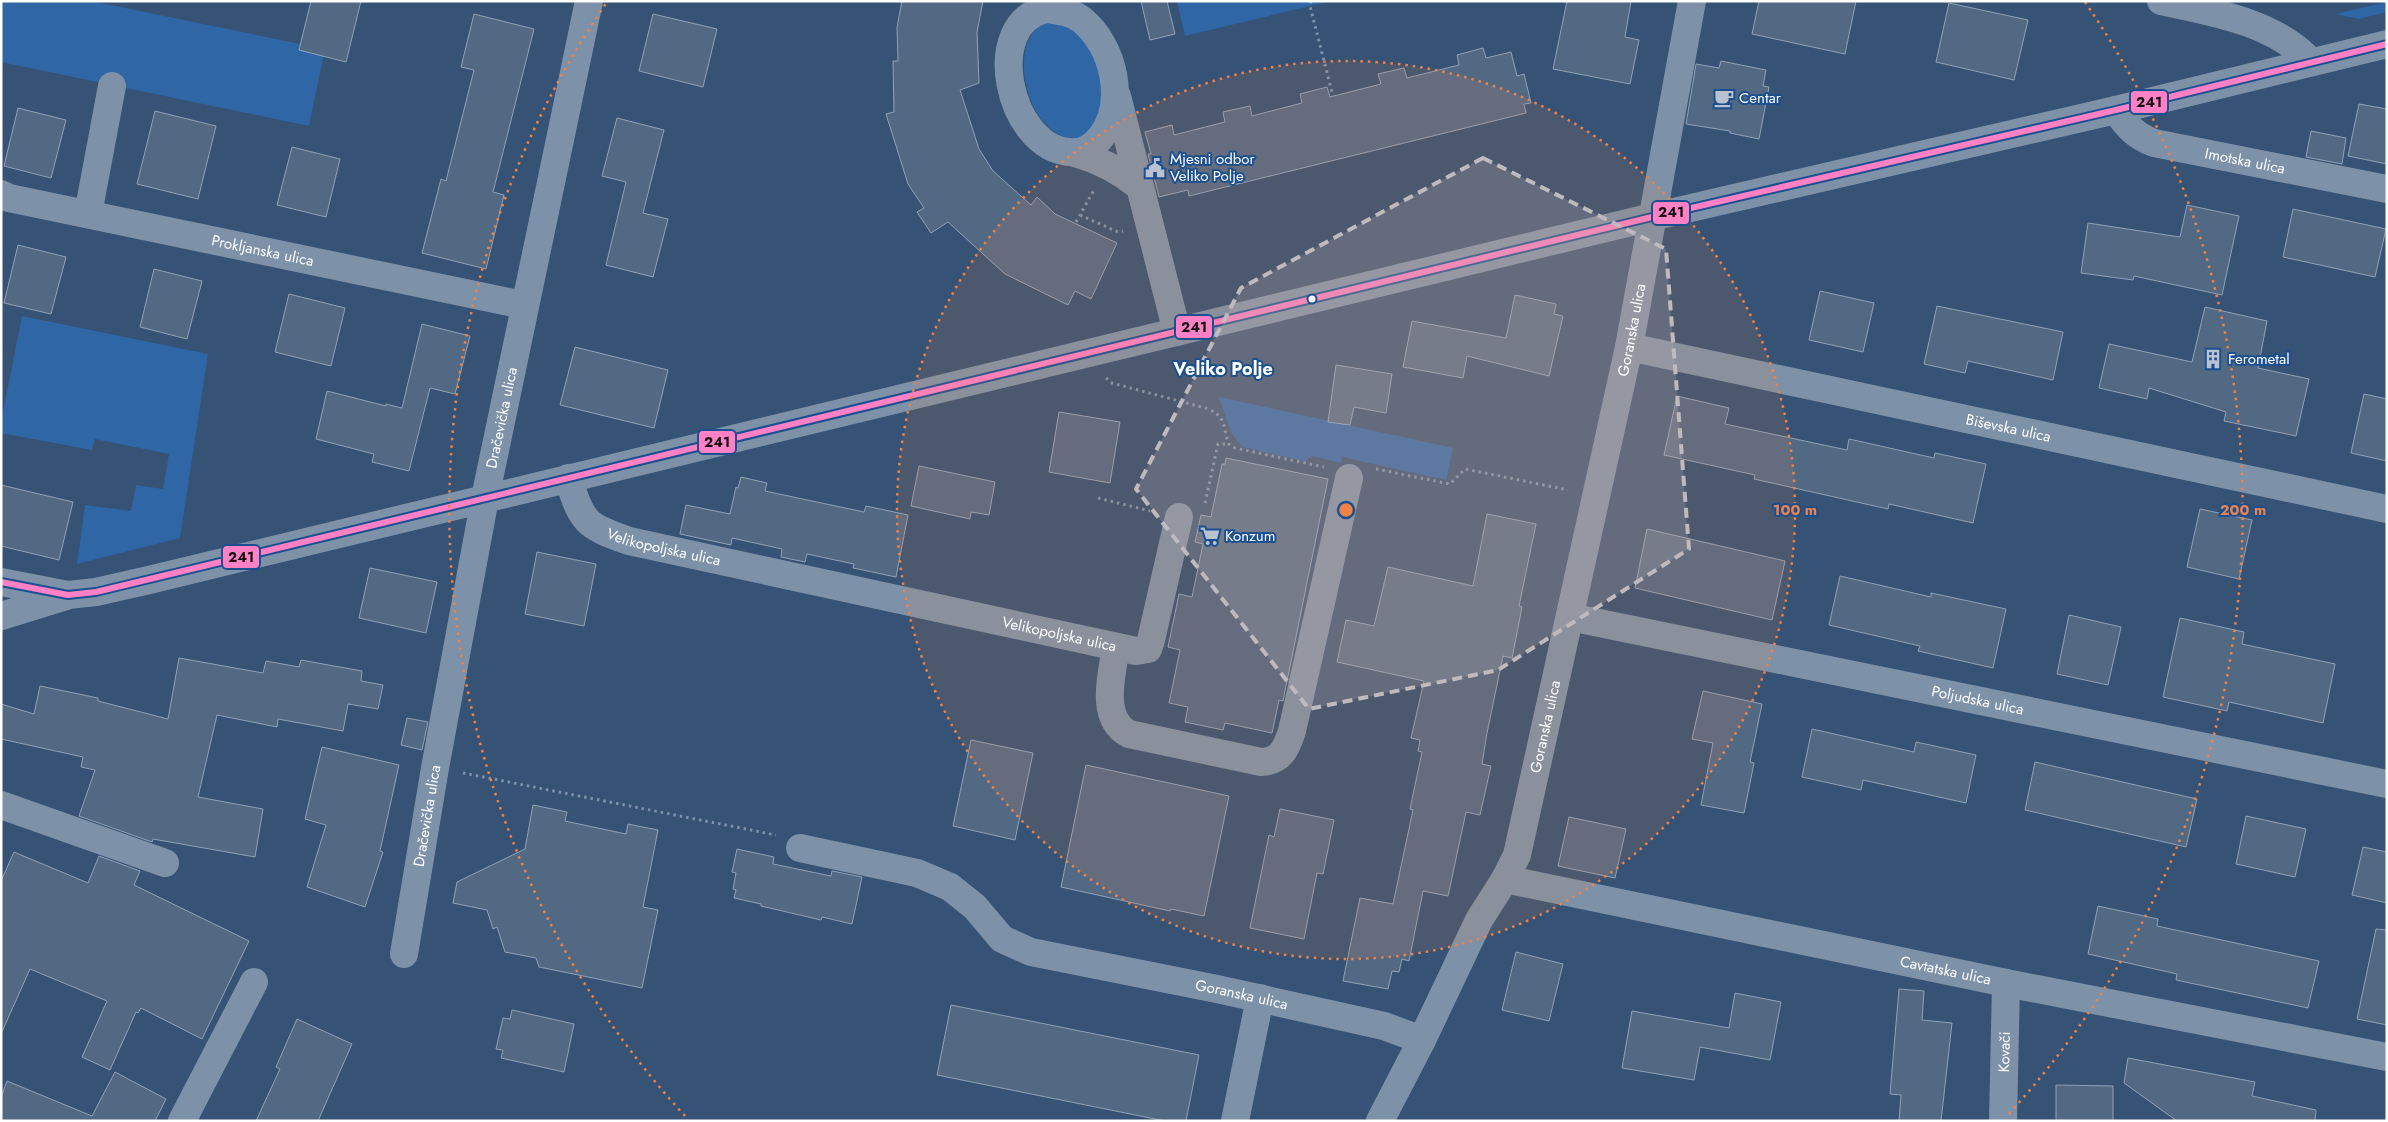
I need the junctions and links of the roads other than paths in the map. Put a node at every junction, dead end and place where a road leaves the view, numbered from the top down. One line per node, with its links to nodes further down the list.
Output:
1 (589, 1): 15 (street, Dračevička ulica)
2 (1692, 1): 14 (street, Goranska ulica)
3 (2162, 1): 5 (street)
4 (2387, 44): 5 (street)
5 (2311, 62): 8 (street)
6 (112, 86): 13 (street)
7 (1116, 96): 9 (street); 9 (street); 10 (street)
8 (2116, 110): 11 (street, Imotska ulica); 14 (street)
9 (1075, 153): 10 (street)
10 (1139, 186): 16 (street)
11 (2387, 190)
12 (1, 194): 13 (street, Prokljanska ulica)
13 (88, 214): 15 (street, Prokljanska ulica)
14 (1652, 217): 16 (street); 17 (street, Goranska ulica)
15 (524, 305): 20 (street, Dračevička ulica)
16 (1177, 332): 18 (street)
17 (1629, 347): 21 (street, Biševska ulica); 26 (street, Goranska ulica)
18 (568, 478): 20 (street); 27 (street, Velikopoljska ulica)
19 (1349, 478): 27 (street, Velikopoljska ulica)
20 (485, 498): 24 (street); 33 (street, Dračevička ulica)
21 (2387, 509)
22 (1179, 518): 27 (street)
23 (1, 582): 24 (street)
24 (68, 595): 25 (street)
25 (1, 616)
26 (1570, 617): 28 (street, Poljudska ulica); 32 (street, Goranska ulica)
27 (1116, 647)
28 (2387, 784)
29 (1, 805): 31 (street)
30 (800, 848): 36 (street, Goranska ulica)
31 (165, 863)
32 (1506, 879): 35 (street, Cavtatska ulica); 37 (street, Goranska ulica)
33 (404, 954)
34 (254, 982): 39 (street)
35 (2006, 983): 38 (street, Cavtatska ulica); 42 (street, Kovači)
36 (1260, 998): 37 (street, Goranska ulica); 40 (street)
37 (1422, 1040): 41 (street)
38 (2387, 1057)
39 (182, 1121)
40 (1235, 1121)
41 (1380, 1121)
42 (2003, 1121)

